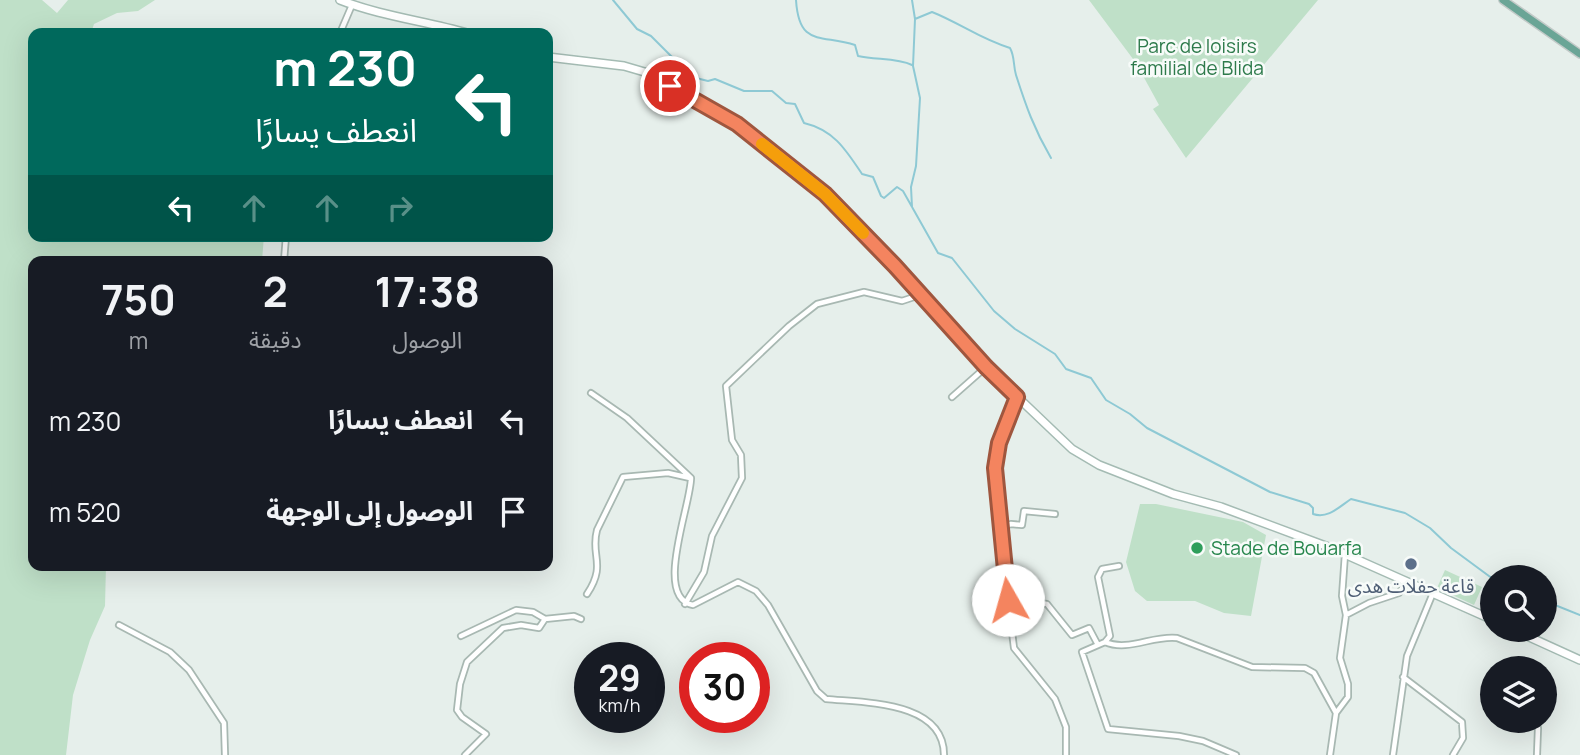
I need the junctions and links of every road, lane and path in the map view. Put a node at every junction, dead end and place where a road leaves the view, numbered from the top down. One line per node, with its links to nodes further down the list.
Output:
1 (340, 0): 4 (street)
2 (1503, 0): 7 (main road)
3 (1508, 0): 7 (main road)
4 (352, 5): 5 (street); 6 (street)
5 (342, 28)
6 (450, 28)
7 (1580, 52)
8 (553, 58): 9 (street)
9 (921, 295): 10 (street); 23 (street)
10 (986, 367): 12 (street); 13 (street)
11 (591, 393): 14 (street)
12 (952, 397)
13 (1017, 397): 16 (street); 17 (street)
14 (691, 478): 21 (street); 23 (street)
15 (1055, 514): 16 (street)
16 (999, 528): 40 (street)
17 (1345, 554): 19 (street); 25 (street)
18 (1119, 565): 30 (street)
19 (1407, 581): 20 (street); 25 (street)
20 (1433, 593): 24 (street); 34 (street)
21 (587, 594)
22 (1024, 601): 32 (street)
23 (685, 604): 39 (street)
24 (1480, 614)
25 (1346, 615): 35 (street)
26 (545, 619): 27 (street); 29 (street); 38 (street)
27 (581, 619)
28 (119, 625): 37 (street)
29 (461, 636)
30 (1105, 642): 32 (street); 35 (street)
31 (1540, 642): 33 (street)
32 (1098, 645): 41 (street)
33 (1580, 660)
34 (1403, 677): 43 (street); 44 (street)
35 (1336, 713): 42 (street)
36 (1538, 733): 45 (street)
37 (225, 755)
38 (465, 755)
39 (944, 755)
40 (1066, 755)
41 (1236, 755)
42 (1330, 755)
43 (1394, 755)
44 (1453, 755)
45 (1536, 755)

